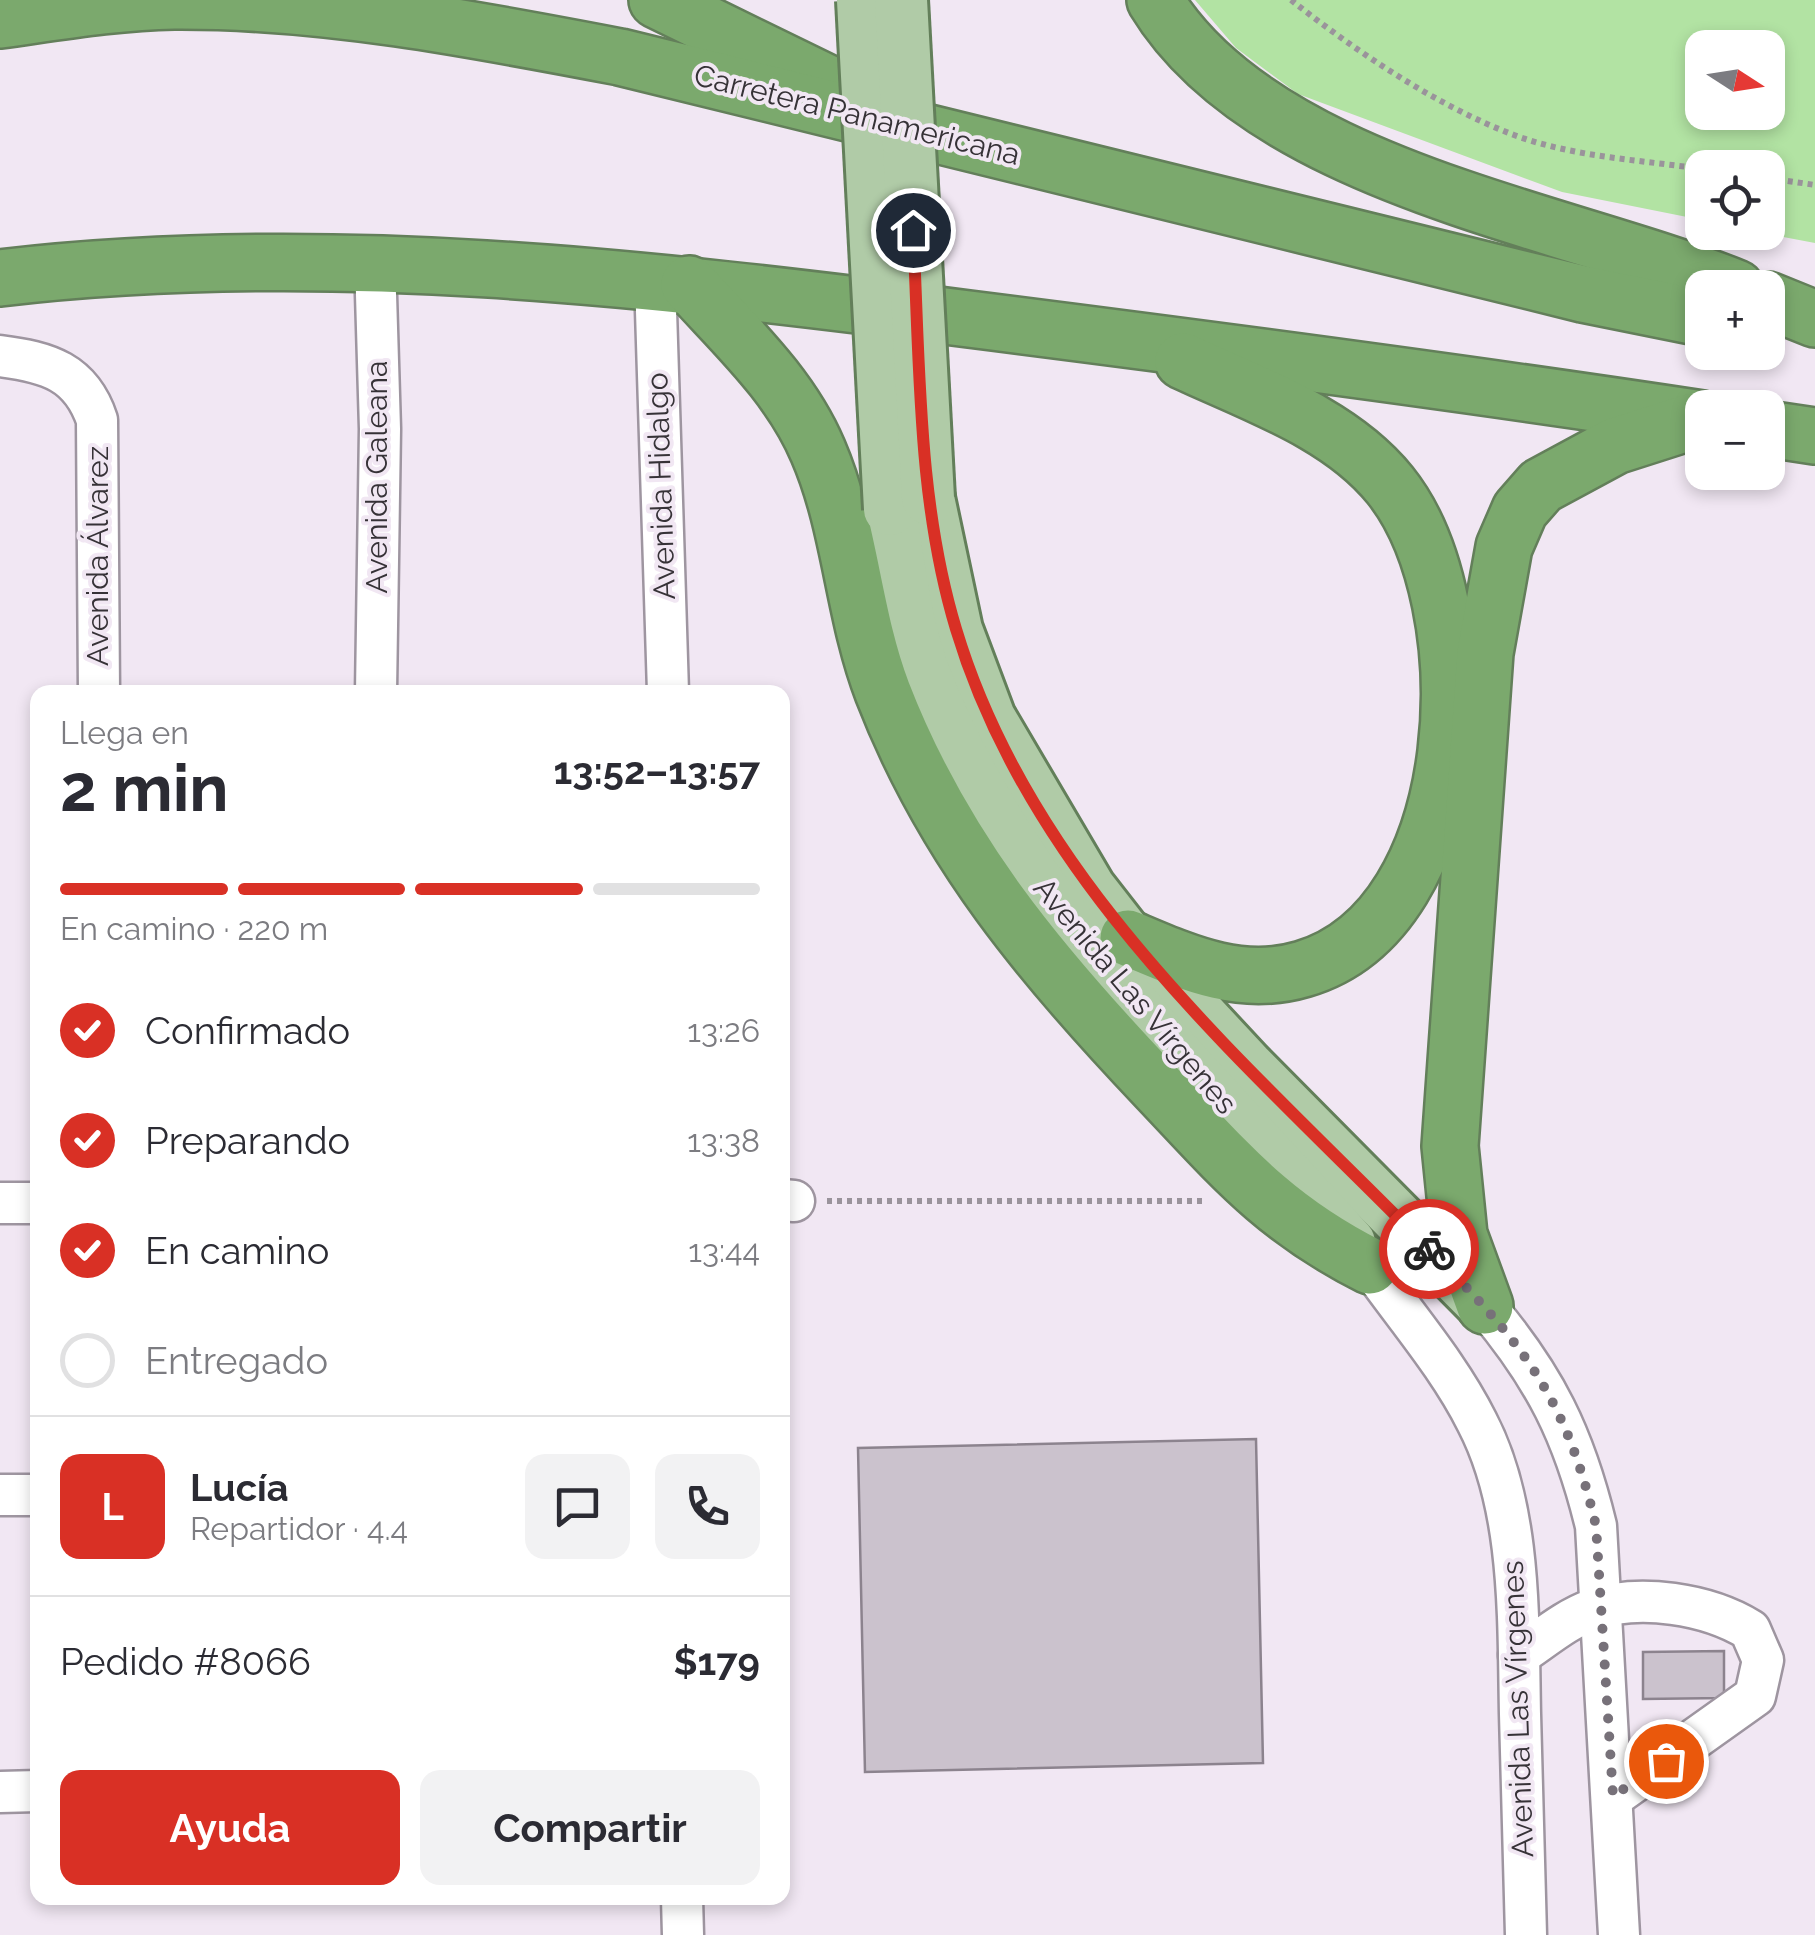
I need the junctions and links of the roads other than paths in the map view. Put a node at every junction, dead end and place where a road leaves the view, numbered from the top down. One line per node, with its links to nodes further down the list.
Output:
1 (658, 0): 6 (highway)
2 (862, 0): 22 (main road, Avenida Las Vírgenes, bridge)
3 (901, 0): 22 (main road, Avenida Las Vírgenes, bridge)
4 (1156, 0): 8 (highway)
5 (0, 20): 6 (highway, Carretera Panamericana)
6 (954, 141): 12 (highway, Carretera Panamericana)
7 (375, 261): 9 (highway); 10 (highway); 24 (street, Avenida Galeana)
8 (1685, 272)
9 (0, 278)
10 (672, 282): 15 (highway); 25 (street, Avenida Hidalgo); 29 (highway)
11 (1785, 307): 13 (highway)
12 (1685, 315)
13 (1815, 319)
14 (1785, 334): 16 (highway)
15 (1140, 340): 18 (highway); 26 (highway)
16 (1815, 340)
17 (0, 356): 23 (street, Avenida Álvarez)
18 (1685, 417)
19 (1685, 424): 30 (highway)
20 (1785, 432): 21 (highway)
21 (1815, 436)
22 (909, 503): 26 (main road, Avenida Las Vírgenes); 29 (main road, Avenida Las Vírgenes)
23 (99, 685)
24 (376, 685)
25 (668, 685)
26 (1128, 938): 30 (main road, Avenida Las Vírgenes)
27 (0, 1203): 28 (street)
28 (30, 1203)
29 (1370, 1266): 34 (street, Avenida Las Vírgenes)
30 (1485, 1306): 33 (street, Avenida Las Vírgenes)
31 (30, 1495): 32 (street)
32 (0, 1496)
33 (1603, 1607): 34 (street); 37 (street, Avenida Las Vírgenes); 37 (street)
34 (1519, 1655): 40 (street, Avenida Las Vírgenes)
35 (30, 1791): 36 (street)
36 (0, 1792)
37 (1613, 1796): 41 (street, Avenida Las Vírgenes)
38 (682, 1905): 39 (street)
39 (682, 1935)
40 (1526, 1935)
41 (1619, 1935)

